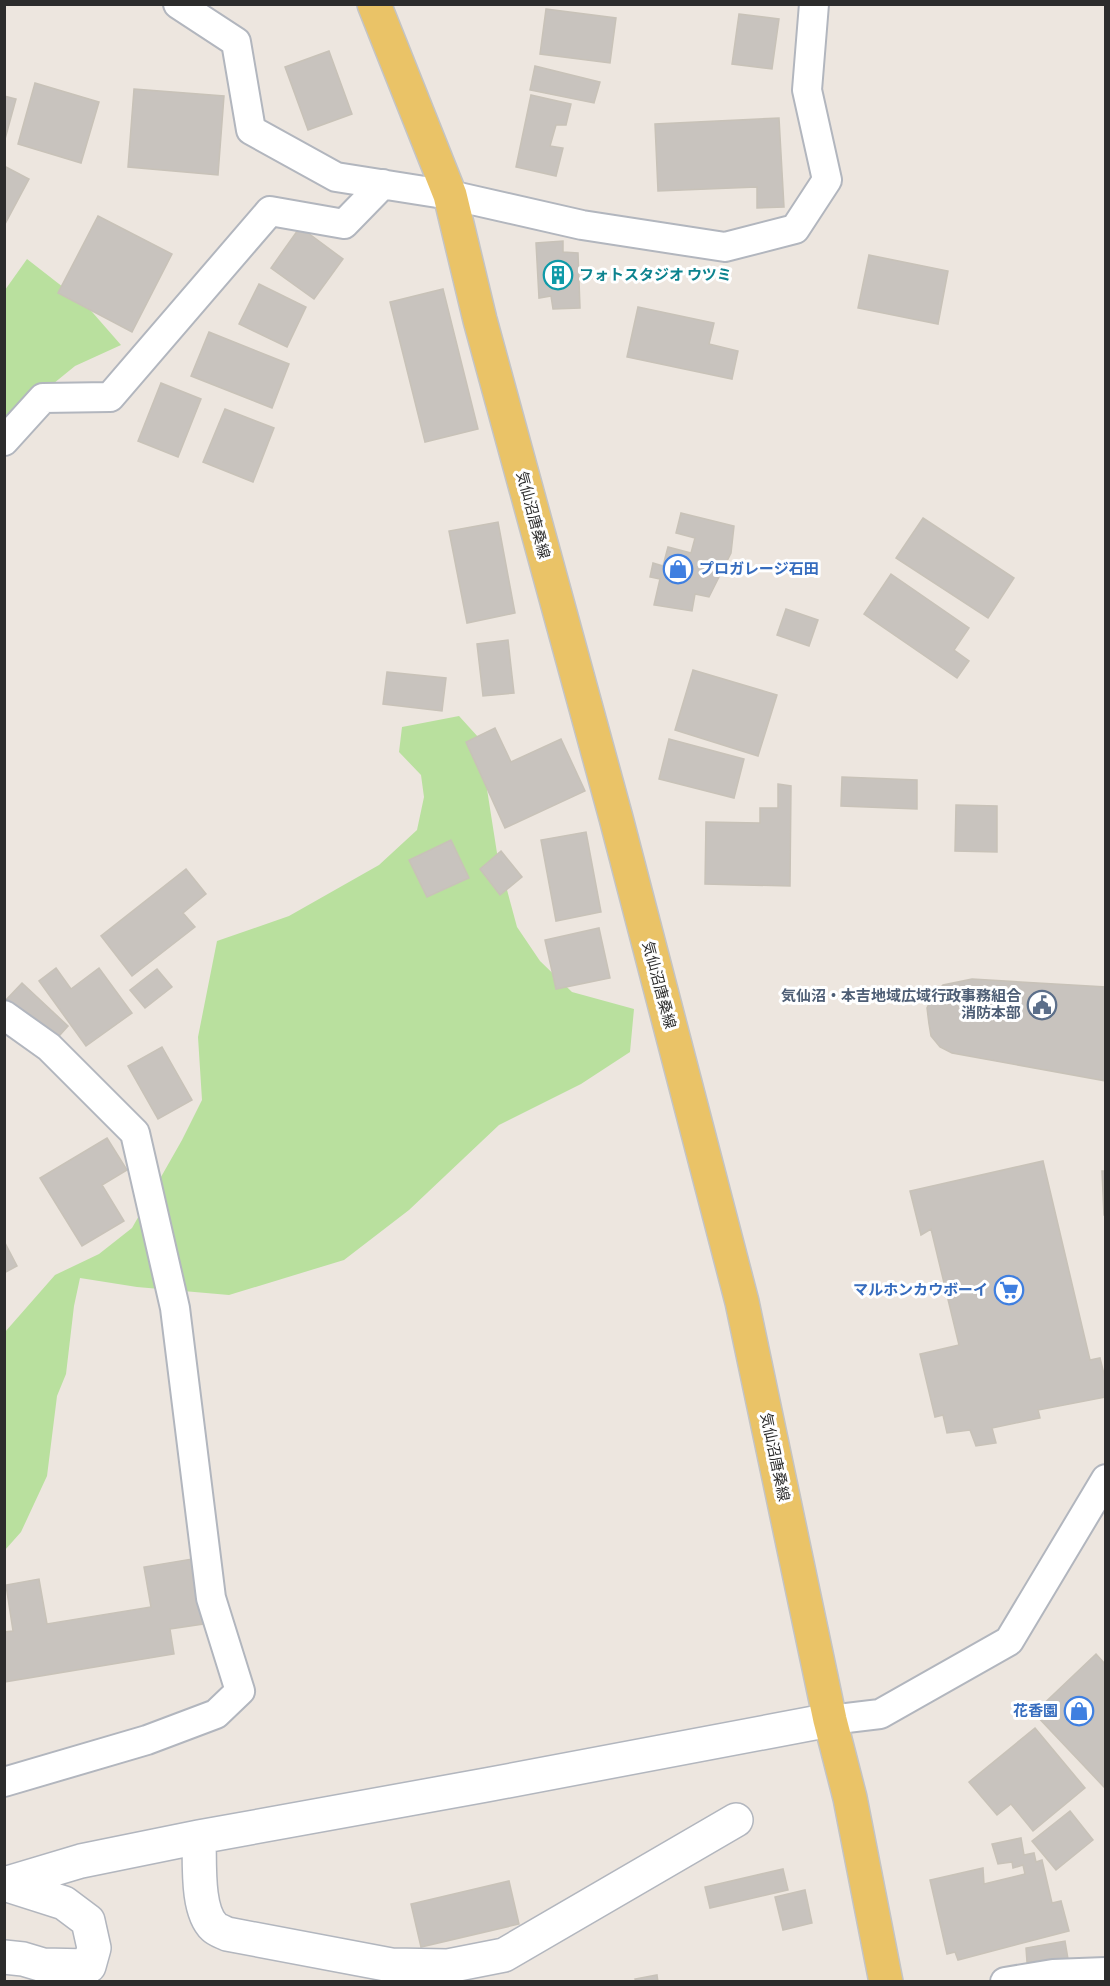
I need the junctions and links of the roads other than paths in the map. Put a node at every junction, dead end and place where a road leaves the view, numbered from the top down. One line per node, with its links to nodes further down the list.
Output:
1 (178, 4): 4 (street)
2 (374, 4): 5 (main road, 気仙沼唐桑線)
3 (814, 4): 5 (street)
4 (383, 184): 5 (street); 6 (street)
5 (450, 195): 9 (main road, 気仙沼唐桑線)
6 (4, 441)
7 (4, 1015): 10 (street)
8 (1106, 1479): 9 (street)
9 (830, 1720): 12 (street); 16 (main road, 気仙沼唐桑線)
10 (4, 1782)
11 (736, 1820): 12 (street)
12 (200, 1837): 13 (street)
13 (4, 1884): 14 (street)
14 (4, 1957)
15 (1106, 1972): 17 (street)
16 (886, 1982)
17 (1005, 1982)

